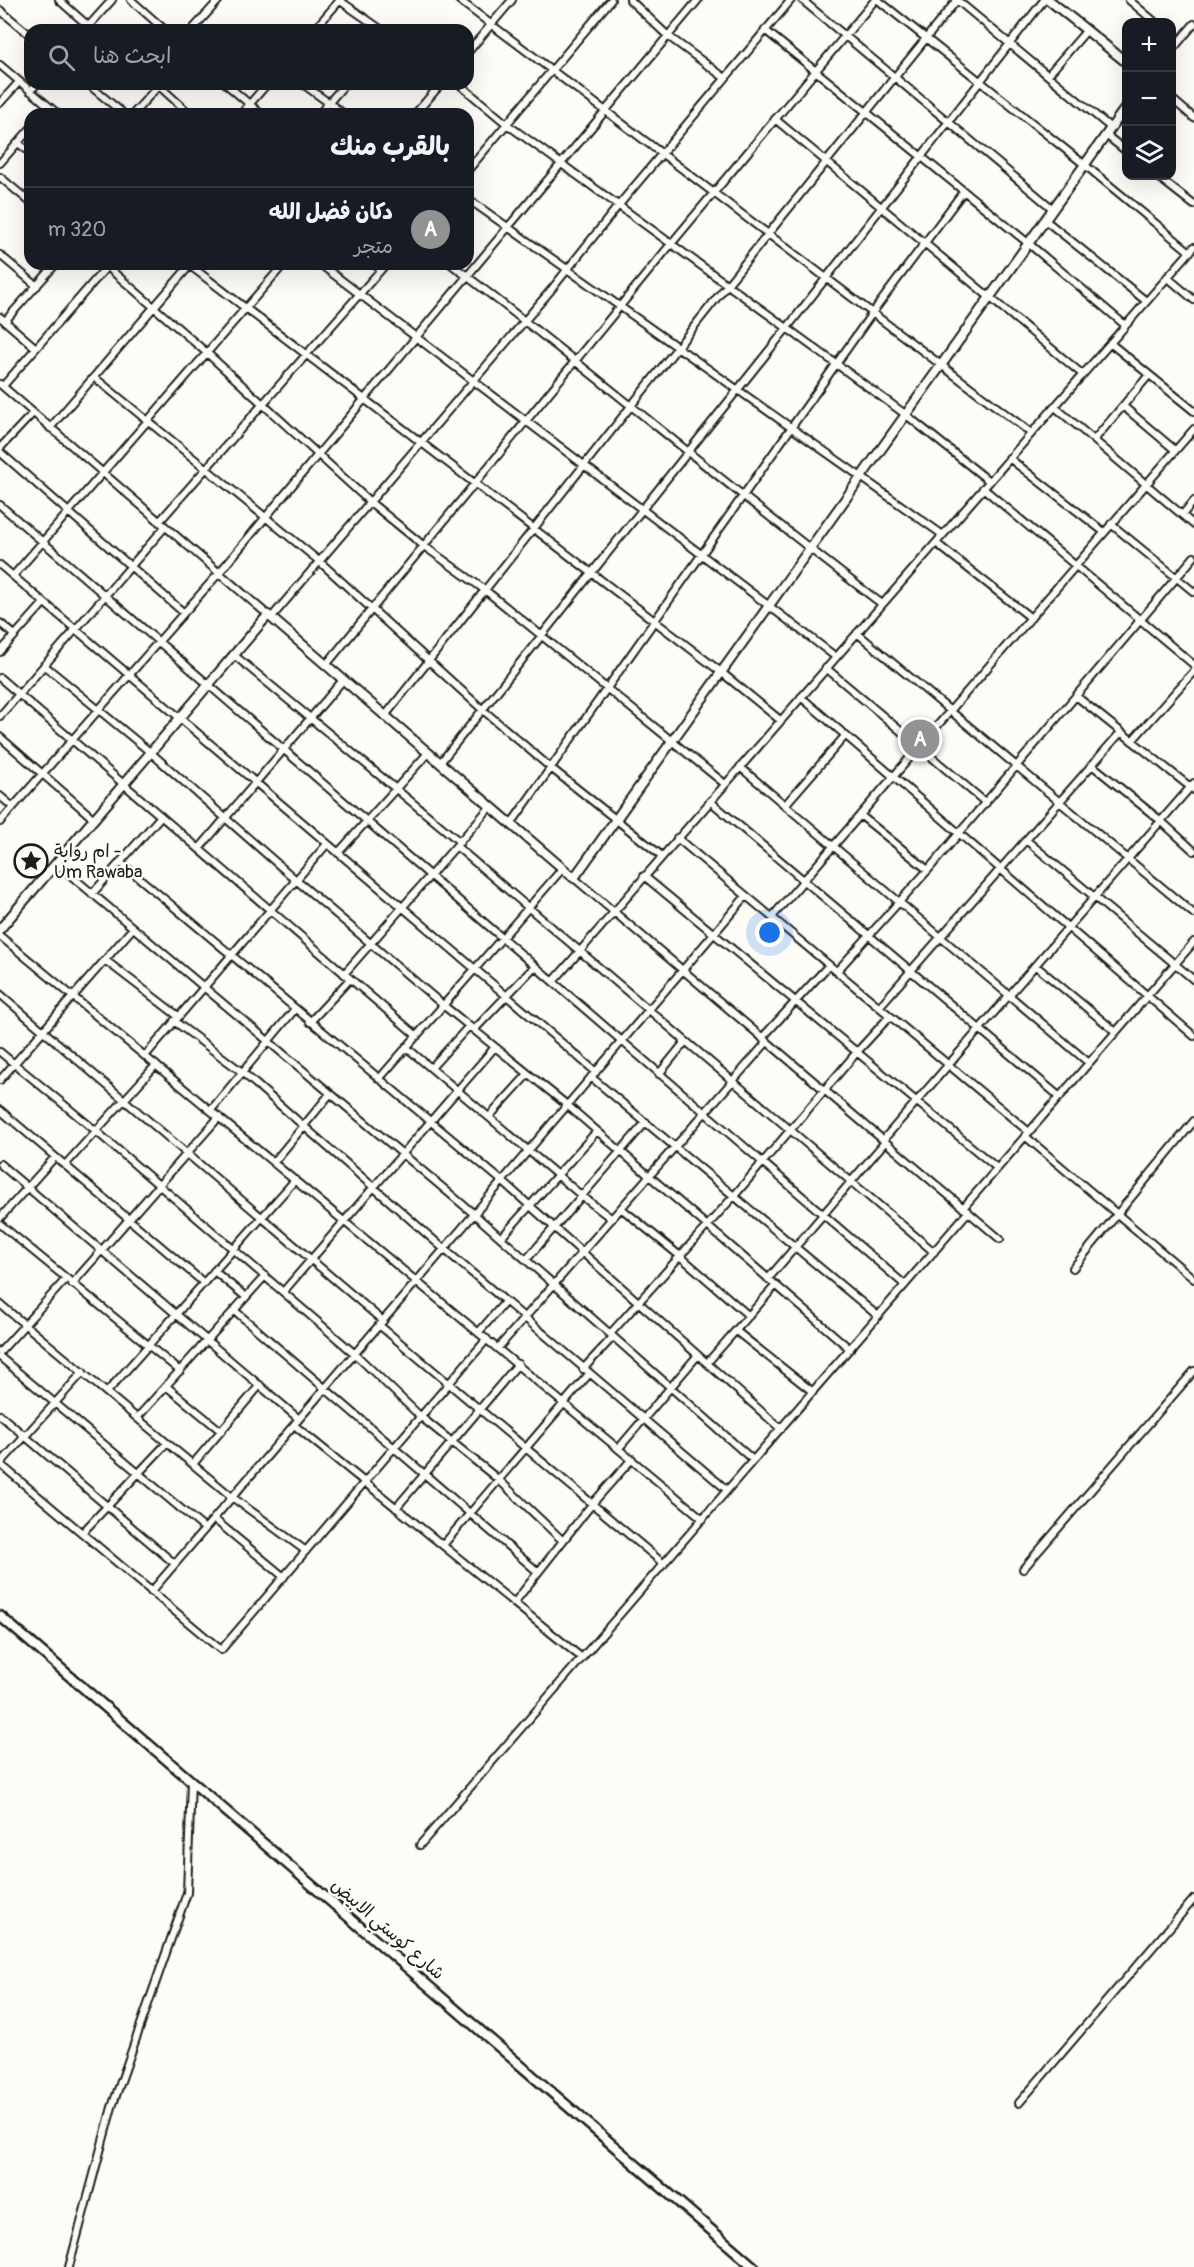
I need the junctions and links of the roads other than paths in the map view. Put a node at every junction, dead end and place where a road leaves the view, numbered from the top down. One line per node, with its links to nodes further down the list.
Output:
1 (59, 0): 20 (street)
2 (112, 0): 21 (street)
3 (131, 0): 22 (street)
4 (219, 0): 23 (street)
5 (340, 0): 24 (street); 25 (street)
6 (459, 0): 26 (street)
7 (512, 0): 26 (street)
8 (611, 0): 40 (street)
9 (630, 0): 32 (street)
10 (698, 0): 32 (street)
11 (791, 0): 29 (street)
12 (802, 0): 31 (street)
13 (876, 0): 31 (street); 33 (street)
14 (957, 0): 33 (street); 34 (street)
15 (1044, 0): 34 (street)
16 (1049, 0): 30 (main road)
17 (1129, 0): 19 (street)
18 (0, 10): 28 (street)
19 (1150, 18)
20 (84, 24)
21 (93, 24)
22 (158, 24)
23 (197, 24)
24 (319, 24)
25 (374, 24)
26 (490, 24): 36 (street); 40 (street)
27 (1194, 24): 35 (street)
28 (24, 30)
29 (765, 30): 41 (street); 44 (street)
30 (1087, 30): 38 (main road); 42 (street)
31 (845, 35): 41 (street); 43 (street)
32 (668, 36): 44 (street); 71 (street)
33 (926, 38): 43 (street); 45 (street)
34 (1010, 43): 42 (street); 45 (street)
35 (1178, 43): 37 (street)
36 (474, 44)
37 (1176, 45)
38 (1122, 59)
39 (0, 65): 46 (street)
40 (553, 70): 71 (street); 77 (street)
41 (816, 71): 72 (street); 75 (street)
42 (1048, 75): 78 (street)
43 (895, 77): 72 (street); 76 (street)
44 (725, 78): 83 (street)
45 (980, 81): 76 (street); 89 (street)
46 (19, 82): 47 (street); 59 (street)
47 (24, 86)
48 (95, 90): 63 (street)
49 (153, 90): 64 (street)
50 (164, 90): 65 (street)
51 (232, 90): 61 (street)
52 (262, 90): 61 (street)
53 (311, 90): 60 (street)
54 (340, 90): 60 (street)
55 (436, 90): 70 (street)
56 (466, 90): 77 (street)
57 (30, 91): 62 (street)
58 (1176, 102): 74 (street)
59 (0, 103)
60 (328, 103): 68 (street); 69 (street)
61 (249, 105): 66 (street); 67 (street)
62 (50, 107)
63 (117, 108)
64 (138, 108)
65 (184, 108)
66 (246, 108)
67 (253, 108)
68 (324, 108)
69 (335, 108)
70 (420, 108)
71 (606, 111): 83 (street); 88 (street)
72 (866, 113): 84 (street); 85 (street)
73 (1122, 113): 78 (main road)
74 (1194, 118)
75 (776, 119): 85 (street); 92 (street)
76 (948, 122): 84 (street); 99 (street)
77 (508, 125): 87 (street); 88 (street)
78 (1109, 132): 81 (street); 89 (main road)
79 (24, 136): 80 (street)
80 (18, 143): 82 (street); 86 (street)
81 (1122, 147)
82 (24, 148)
83 (662, 153): 92 (street); 97 (street)
84 (920, 158): 93 (street); 98 (street)
85 (826, 162): 98 (street); 102 (street)
86 (0, 163)
87 (474, 163)
88 (562, 164): 97 (street); 101 (street)
89 (1085, 165): 99 (main road); 106 (street)
90 (0, 177): 94 (street)
91 (1162, 180): 96 (street)
92 (714, 192): 102 (street); 104 (street)
93 (963, 192): 103 (street); 105 (street)
94 (24, 197)
95 (474, 204): 101 (street)
96 (1194, 205)
97 (618, 206): 104 (street); 109 (street)
98 (881, 208): 105 (street); 122 (street)
99 (1053, 209): 100 (main road)
100 (1045, 220): 103 (main road); 128 (street)
101 (509, 227): 108 (street); 109 (street)
102 (768, 233): 122 (street); 123 (street)
103 (1028, 243): 126 (main road); 135 (street)
104 (671, 244): 123 (street); 131 (street)
105 (925, 244): 126 (street); 132 (street)
106 (1192, 249): 121 (street)
107 (0, 255): 124 (street)
108 (474, 269)
109 (568, 269): 131 (street); 134 (street)
110 (51, 270): 124 (street)
111 (103, 270): 140 (street)
112 (113, 270): 129 (street)
113 (185, 270): 129 (street)
114 (198, 270): 130 (street)
115 (279, 270): 130 (street)
116 (328, 270): 125 (street)
117 (381, 270): 125 (street)
118 (458, 270): 120 (street)
119 (473, 270): 120 (street)
120 (467, 277): 134 (street); 137 (street)
121 (1167, 277): 127 (street); 128 (street)
122 (827, 278): 132 (street); 136 (street)
123 (727, 285): 136 (street); 139 (street)
124 (37, 286): 133 (street)
125 (359, 294): 137 (street); 142 (street)
126 (989, 298): 145 (main road); 146 (street)
127 (1194, 300)
128 (1146, 301): 135 (street)
129 (154, 307): 141 (street); 148 (street)
130 (246, 308): 141 (street); 142 (street)
131 (619, 308): 139 (street); 143 (street)
132 (873, 312): 144 (street); 145 (street)
133 (3, 319): 140 (street)
134 (524, 322): 143 (street); 149 (street)
135 (1125, 326): 138 (street)
136 (787, 328): 144 (street); 151 (street)
137 (416, 338): 149 (street); 152 (street)
138 (1110, 343): 146 (street); 147 (street)
139 (678, 347): 151 (street); 154 (street)
140 (36, 348): 150 (street)
141 (207, 353): 153 (street); 160 (street)
142 (306, 354): 152 (street); 153 (street)
143 (574, 362): 154 (street); 161 (street)
144 (837, 364): 159 (street); 163 (street)
145 (941, 364): 159 (main road); 165 (street)
146 (1083, 374): 155 (street)
147 (1149, 375): 156 (street); 157 (street)
148 (94, 377): 160 (street); 162 (street)
149 (473, 381): 161 (street); 167 (street)
150 (1, 385): 158 (street)
151 (737, 391): 163 (street); 170 (street)
152 (365, 399): 167 (street); 171 (street)
153 (262, 404): 171 (street); 174 (street)
154 (631, 405): 170 (street); 173 (street)
155 (1054, 406): 165 (street); 166 (street)
156 (1123, 406): 166 (street); 169 (street)
157 (1194, 411)
158 (33, 413): 162 (street); 168 (street)
159 (905, 414): 176 (main road); 177 (street)
160 (147, 421): 174 (street); 175 (street)
161 (526, 422): 173 (street); 178 (street)
162 (50, 428): 175 (street)
163 (792, 428): 176 (street); 181 (street)
164 (1194, 429): 169 (street)
165 (1031, 433): 172 (street)
166 (1094, 440): 179 (street)
167 (421, 442): 178 (street); 183 (street)
168 (0, 450): 186 (street)
169 (1175, 450): 179 (street)
170 (688, 452): 181 (street); 185 (street)
171 (318, 455): 183 (street); 188 (street)
172 (1009, 458): 177 (street); 193 (street)
173 (585, 464): 185 (street); 192 (street)
174 (207, 468): 188 (street); 190 (street)
175 (102, 472): 186 (street); 190 (street)
176 (860, 477): 194 (street); 198 (main road)
177 (989, 481): 180 (street)
178 (475, 483): 192 (street); 197 (street)
179 (1146, 484): 187 (street); 189 (street)
180 (983, 488): 194 (street); 204 (street)
181 (743, 497): 198 (street); 199 (street)
182 (1194, 501): 187 (street)
183 (370, 502): 197 (street); 201 (street)
184 (0, 505): 195 (street)
185 (642, 510): 199 (street); 206 (street)
186 (69, 511): 195 (street); 203 (street)
187 (1182, 515): 191 (street)
188 (266, 517): 201 (street); 205 (street)
189 (1111, 524): 193 (street); 208 (street)
190 (162, 525): 203 (street); 205 (street)
191 (1194, 525)
192 (534, 528): 206 (street); 209 (street)
193 (1104, 532): 204 (street)
194 (943, 535): 196 (street)
195 (42, 542): 207 (street); 211 (street)
196 (936, 543): 213 (street); 218 (street)
197 (424, 546): 209 (street); 215 (street)
198 (808, 549): 213 (street); 214 (main road)
199 (702, 555): 214 (street); 220 (street)
200 (1194, 557): 208 (street)
201 (320, 561): 215 (street); 217 (street)
202 (0, 565): 207 (street)
203 (132, 565): 211 (street); 216 (street)
204 (1075, 566): 218 (street); 219 (street)
205 (219, 573): 216 (street); 217 (street)
206 (592, 573): 220 (street); 225 (street)
207 (13, 576): 212 (street)
208 (1177, 577): 210 (street); 219 (street)
209 (485, 590): 225 (street); 230 (street)
210 (1194, 592)
211 (105, 596): 222 (street); 226 (street)
212 (44, 603): 222 (street); 224 (street)
213 (882, 604): 223 (street)
214 (768, 606): 229 (street); 236 (main road)
215 (373, 608): 230 (street); 232 (street)
216 (184, 613): 226 (street)
217 (269, 617): 228 (main road); 232 (main road)
218 (1031, 618): 247 (street)
219 (1140, 620): 233 (street); 243 (street)
220 (655, 621): 236 (street); 241 (street)
221 (0, 623): 224 (street)
222 (75, 630): 231 (street); 237 (street)
223 (857, 633): 229 (street); 247 (street)
224 (15, 635): 227 (street)
225 (541, 637): 241 (street); 246 (street)
226 (158, 642): 237 (street); 240 (street)
227 (0, 652)
228 (234, 655): 240 (main road); 250 (street)
229 (836, 657): 234 (street)
230 (430, 660): 246 (street); 249 (street)
231 (44, 665): 242 (street); 245 (street)
232 (326, 665): 239 (main road)
233 (1194, 665)
234 (826, 668): 244 (street); 259 (street)
235 (1194, 671): 257 (street)
236 (721, 672): 252 (street); 258 (main road)
237 (129, 676): 245 (street); 251 (street)
238 (0, 678): 242 (street)
239 (343, 680): 249 (main road); 250 (street)
240 (208, 685): 251 (main road); 260 (street)
241 (606, 690): 258 (street); 267 (street)
242 (19, 694): 248 (street); 256 (street)
243 (1076, 696): 253 (street); 265 (street)
244 (801, 697): 252 (street); 254 (street)
245 (99, 709): 256 (street); 261 (street)
246 (483, 710): 263 (street); 267 (street)
247 (951, 711): 259 (street); 265 (street)
248 (0, 716)
249 (385, 716): 262 (main road)
250 (310, 718): 260 (street); 274 (street)
251 (179, 719): 261 (main road); 270 (street)
252 (780, 720): 266 (street)
253 (1121, 732): 257 (street); 264 (street)
254 (845, 736): 269 (street); 279 (street)
255 (0, 737): 268 (street)
256 (72, 740): 268 (street); 271 (street)
257 (1132, 741): 273 (street)
258 (671, 742): 272 (street); 286 (main road)
259 (919, 747): 269 (street); 277 (street)
260 (284, 750): 270 (street); 287 (street)
261 (150, 753): 271 (main road); 284 (street)
262 (428, 753): 263 (main road); 274 (street)
263 (440, 763): 280 (main road)
264 (1092, 765): 278 (street); 288 (street)
265 (1017, 766): 277 (street); 278 (street)
266 (740, 767): 272 (street); 279 (street)
267 (551, 768): 286 (street); 290 (street)
268 (42, 774): 281 (street); 285 (street)
269 (892, 776): 282 (street); 291 (street)
270 (256, 783): 284 (street); 294 (street)
271 (124, 784): 283 (street); 285 (main road)
272 (725, 784): 276 (street)
273 (1193, 787): 288 (street)
274 (396, 789): 287 (street); 295 (street)
275 (0, 796): 281 (street)
276 (710, 801): 292 (street); 311 (street)
277 (986, 803): 291 (street)
278 (1060, 803): 293 (street); 301 (street)
279 (785, 805): 296 (street)
280 (491, 806): 290 (main road); 295 (street)
281 (14, 807): 289 (street)
282 (860, 815): 296 (street); 306 (street)
283 (161, 816): 297 (street); 302 (street)
284 (226, 818): 297 (street); 310 (street)
285 (94, 819): 303 (main road)
286 (616, 819): 300 (street); 309 (main road)
287 (367, 821): 299 (street); 307 (street)
288 (1161, 821): 298 (street); 301 (street)
289 (0, 822)
290 (512, 824): 304 (main road)
291 (959, 834): 305 (street); 306 (street)
292 (677, 838): 300 (street); 313 (street)
293 (1026, 840): 305 (street); 314 (street)
294 (327, 844): 299 (street); 310 (street)
295 (458, 844): 307 (street); 317 (street)
296 (833, 846): 311 (street); 315 (street)
297 (199, 849): 318 (street)
298 (1194, 851)
299 (339, 853): 316 (street)
300 (662, 856): 308 (street)
301 (1128, 859): 314 (street); 320 (street)
302 (120, 862): 312 (street); 333 (street)
303 (56, 863): 312 (street); 322 (main road)
304 (563, 868): 309 (main road); 317 (street)
305 (1000, 869): 324 (street); 328 (street)
306 (928, 870): 315 (street)
307 (430, 876): 316 (street); 329 (street)
308 (644, 876): 319 (street); 325 (street)
309 (574, 878): 319 (street)
310 (296, 880): 318 (street); 331 (street)
311 (804, 880): 321 (street); 326 (street)
312 (92, 894): 323 (street)
313 (746, 896): 321 (street); 325 (street)
314 (1096, 897): 324 (street); 335 (street)
315 (900, 903): 326 (street); 328 (street)
316 (403, 907): 331 (street); 339 (street)
317 (529, 907): 329 (street); 332 (street)
318 (270, 910): 333 (street); 343 (street)
319 (614, 911): 332 (street); 340 (street)
320 (1194, 914)
321 (772, 917): 336 (street)
322 (0, 928)
323 (133, 928): 334 (street); 347 (street)
324 (1069, 928): 338 (street); 352 (street)
325 (714, 934): 340 (street); 353 (street)
326 (870, 935): 341 (street); 342 (street)
327 (0, 936): 350 (street)
328 (941, 937): 341 (street); 351 (street)
329 (502, 938): 337 (street); 339 (street)
330 (1194, 942): 335 (street)
331 (371, 943): 343 (street); 354 (street)
332 (580, 950): 346 (street); 357 (street)
333 (231, 955): 347 (street); 356 (street)
334 (105, 960): 350 (street); 359 (street)
335 (1175, 964): 345 (street); 352 (street)
336 (829, 965): 342 (street); 353 (street)
337 (535, 966): 346 (street); 349 (street)
338 (1036, 966): 351 (street); 364 (street)
339 (475, 968): 349 (street); 354 (street)
340 (682, 970): 357 (street); 367 (street)
341 (911, 971): 355 (street); 362 (street)
342 (837, 972): 355 (street)
343 (344, 974): 344 (street)
344 (350, 979): 360 (street); 365 (street)
345 (1194, 980)
346 (553, 982): 369 (street)
347 (203, 987): 359 (street); 368 (street)
348 (0, 994): 363 (street)
349 (507, 995): 361 (street); 383 (street)
350 (73, 996): 363 (street); 375 (street)
351 (1010, 996): 362 (street); 376 (street)
352 (1148, 996): 364 (street); 366 (street)
353 (796, 1001): 367 (street); 374 (street)
354 (443, 1005): 361 (street); 365 (street)
355 (879, 1007): 358 (street)
356 (295, 1009): 360 (street); 368 (street)
357 (648, 1010): 369 (street); 370 (street)
358 (890, 1016): 374 (street); 379 (street)
359 (176, 1018): 375 (street); 381 (street)
360 (310, 1022): 385 (street)
361 (472, 1028): 372 (street); 380 (street)
362 (979, 1030): 379 (street); 391 (street)
363 (42, 1031): 377 (street); 392 (street)
364 (1116, 1032): 376 (street)
365 (417, 1036): 371 (street)
366 (1194, 1036)
367 (765, 1040): 387 (street); 389 (street)
368 (267, 1041): 381 (street); 390 (street)
369 (622, 1041): 383 (street); 384 (street)
370 (685, 1042): 384 (street); 387 (street)
371 (406, 1047): 380 (street); 385 (street)
372 (495, 1047): 382 (street); 388 (street)
373 (0, 1052): 377 (street)
374 (857, 1052): 389 (street); 393 (street)
375 (145, 1056): 378 (street)
376 (1089, 1063): 391 (street)
377 (14, 1064): 386 (street); 405 (street)
378 (156, 1065): 392 (street); 396 (street)
379 (948, 1065): 393 (street); 407 (street)
380 (431, 1068): 388 (street)
381 (242, 1072): 396 (street); 403 (street)
382 (528, 1074): 394 (street); 399 (street)
383 (594, 1074): 394 (street); 402 (street)
384 (659, 1074): 397 (street)
385 (379, 1079): 401 (street)
386 (0, 1080)
387 (732, 1082): 397 (street); 404 (street)
388 (457, 1090): 399 (street); 401 (street)
389 (824, 1090): 404 (street); 408 (street)
390 (330, 1094): 403 (street); 413 (street)
391 (1060, 1097): 407 (street)
392 (124, 1100): 405 (street); 412 (street)
393 (916, 1101): 408 (street); 419 (street)
394 (567, 1106): 406 (street); 410 (street)
395 (0, 1110): 414 (street)
396 (211, 1110): 398 (street)
397 (705, 1113): 409 (street); 416 (street)
398 (219, 1117): 412 (street); 415 (street)
399 (489, 1117): 410 (street)
400 (1194, 1121): 434 (street)
401 (430, 1122): 413 (street); 423 (street)
402 (646, 1122): 409 (street); 411 (street)
403 (303, 1126): 415 (street); 427 (street)
404 (790, 1130): 416 (street); 424 (street)
405 (96, 1131): 418 (street); 425 (street)
406 (597, 1131): 411 (street); 420 (street)
407 (1027, 1134): 419 (street); 434 (street)
408 (884, 1141): 424 (street); 432 (street)
409 (675, 1147): 421 (street); 429 (street)
410 (528, 1150): 420 (street); 423 (street)
411 (620, 1151): 421 (street); 428 (street)
412 (186, 1155): 425 (street); 436 (street)
413 (403, 1155): 427 (street); 433 (street)
414 (56, 1157): 418 (street); 426 (street)
415 (274, 1162): 422 (street)
416 (763, 1163): 429 (street); 435 (street)
417 (0, 1164): 426 (street)
418 (65, 1165): 439 (street)
419 (998, 1168): 432 (street)
420 (558, 1175): 428 (street); 430 (street)
421 (649, 1176): 431 (street); 442 (street)
422 (295, 1180): 436 (street); 440 (street)
423 (502, 1181): 430 (street); 433 (street)
424 (851, 1182): 435 (street); 451 (street)
425 (159, 1185): 439 (street); 447 (street)
426 (27, 1186): 437 (street); 448 (street)
427 (374, 1188): 440 (street); 449 (street)
428 (582, 1196): 438 (street); 443 (street)
429 (734, 1196): 442 (street); 446 (street)
430 (530, 1206): 443 (street); 444 (street)
431 (621, 1209): 438 (street); 452 (street)
432 (966, 1210): 445 (street); 451 (street)
433 (474, 1214): 444 (street); 449 (street)
434 (1118, 1214): 455 (street); 459 (street)
435 (823, 1215): 446 (street); 464 (street)
436 (262, 1217): 447 (street); 453 (street)
437 (0, 1218)
438 (612, 1218): 450 (street)
439 (129, 1219): 448 (street); 462 (street)
440 (345, 1221): 453 (street); 461 (street)
441 (0, 1224): 460 (street)
442 (708, 1227): 452 (street); 458 (street)
443 (555, 1229): 450 (street); 454 (street)
444 (501, 1238): 454 (street)
445 (1000, 1239)
446 (795, 1247): 458 (street); 474 (street)
447 (234, 1249): 456 (street); 457 (street)
448 (102, 1250): 460 (street); 472 (street)
449 (444, 1250): 461 (street); 468 (street)
450 (582, 1252): 463 (street); 469 (street)
451 (934, 1252): 464 (street)
452 (680, 1256): 469 (street); 473 (street)
453 (311, 1259): 466 (street); 476 (street)
454 (526, 1260): 463 (street)
455 (1073, 1268)
456 (214, 1271): 462 (street); 467 (street)
457 (265, 1276): 466 (street); 467 (street)
458 (768, 1279): 465 (street)
459 (1194, 1279)
460 (69, 1281): 477 (street); 483 (street)
461 (417, 1281): 476 (street); 479 (street)
462 (204, 1283): 472 (street)
463 (554, 1285): 475 (street); 480 (street)
464 (905, 1285): 474 (street)
465 (776, 1286): 473 (street); 485 (street)
466 (283, 1292): 487 (street)
467 (246, 1297): 471 (street)
468 (505, 1302): 475 (street); 479 (street)
469 (638, 1302): 480 (street); 488 (street)
470 (0, 1304): 477 (street)
471 (234, 1311): 482 (street); 501 (street)
472 (176, 1314): 482 (street); 483 (street)
473 (749, 1316): 478 (street)
474 (878, 1316): 485 (street)
475 (524, 1318): 484 (street); 492 (street)
476 (381, 1323): 487 (street); 497 (street)
477 (25, 1324): 486 (street); 495 (street)
478 (736, 1331): 490 (street); 503 (street)
479 (478, 1332): 481 (street)
480 (612, 1335): 492 (street); 500 (street)
481 (487, 1339): 484 (street); 497 (street)
482 (208, 1341): 493 (street); 498 (street)
483 (147, 1346): 493 (street); 502 (street)
484 (498, 1348): 491 (street)
485 (850, 1349): 503 (street)
486 (0, 1352)
487 (355, 1354): 501 (street); 508 (street)
488 (698, 1355): 490 (street); 500 (street)
489 (0, 1358): 505 (street)
490 (707, 1363): 513 (street)
491 (518, 1364): 504 (street); 506 (street)
492 (583, 1369): 496 (street)
493 (180, 1371): 499 (street)
494 (1194, 1371): 544 (street)
495 (83, 1372): 502 (street); 505 (street)
496 (589, 1374): 504 (street); 511 (street)
497 (449, 1384): 506 (street); 508 (street)
498 (260, 1385): 510 (street); 514 (street)
499 (166, 1386): 509 (street); 514 (street)
500 (670, 1387): 511 (street); 522 (street)
501 (324, 1390): 510 (street); 520 (street)
502 (106, 1392): 509 (street)
503 (813, 1392): 513 (street)
504 (564, 1403): 518 (street); 519 (street)
505 (55, 1404): 515 (street); 525 (street)
506 (480, 1409): 516 (street); 518 (street)
507 (0, 1414): 515 (street)
508 (421, 1417): 516 (street); 520 (street)
509 (137, 1418): 517 (street)
510 (299, 1419): 512 (street)
511 (644, 1420): 519 (street); 529 (street)
512 (294, 1425): 528 (street); 530 (street)
513 (781, 1428): 522 (street)
514 (221, 1431): 524 (street)
515 (26, 1437): 523 (street); 532 (street)
516 (453, 1442): 526 (street); 527 (street)
517 (167, 1443): 524 (street); 525 (street)
518 (526, 1448): 527 (street); 531 (street)
519 (619, 1448): 521 (street)
520 (393, 1449): 526 (street); 528 (street)
521 (632, 1459): 531 (street); 536 (street)
522 (753, 1460): 529 (street)
523 (0, 1464): 538 (street)
524 (193, 1464): 530 (street)
525 (139, 1474): 532 (street); 537 (street)
526 (424, 1475): 533 (street); 534 (street)
527 (499, 1480): 534 (street); 539 (street)
528 (364, 1482): 533 (street); 541 (street)
529 (728, 1490): 536 (street)
530 (232, 1497): 535 (street); 541 (street)
531 (592, 1504): 539 (street); 543 (street)
532 (108, 1506): 538 (street); 542 (street)
533 (396, 1508): 540 (street)
534 (469, 1514): 540 (street); 545 (street)
535 (214, 1519): 537 (street); 546 (street)
536 (703, 1519): 543 (street)
537 (205, 1529): 542 (street)
538 (82, 1533): 547 (street)
539 (563, 1541): 545 (street)
540 (442, 1545): 548 (street)
541 (306, 1551): 546 (street)
542 (175, 1564): 547 (street)
543 (663, 1564): 550 (street)
544 (1023, 1569)
545 (538, 1572): 548 (street)
546 (284, 1577): 547 (street)
547 (151, 1592)
548 (514, 1603): 550 (street)
549 (0, 1616): 551 (highway, شارع كوستي الابيض)
550 (582, 1658): 552 (street)
551 (190, 1780): 555 (street); 556 (highway, شارع كوستي الابيض)
552 (420, 1845)
553 (1194, 1899): 554 (street)
554 (1019, 2103)
555 (69, 2267)
556 (754, 2267)

